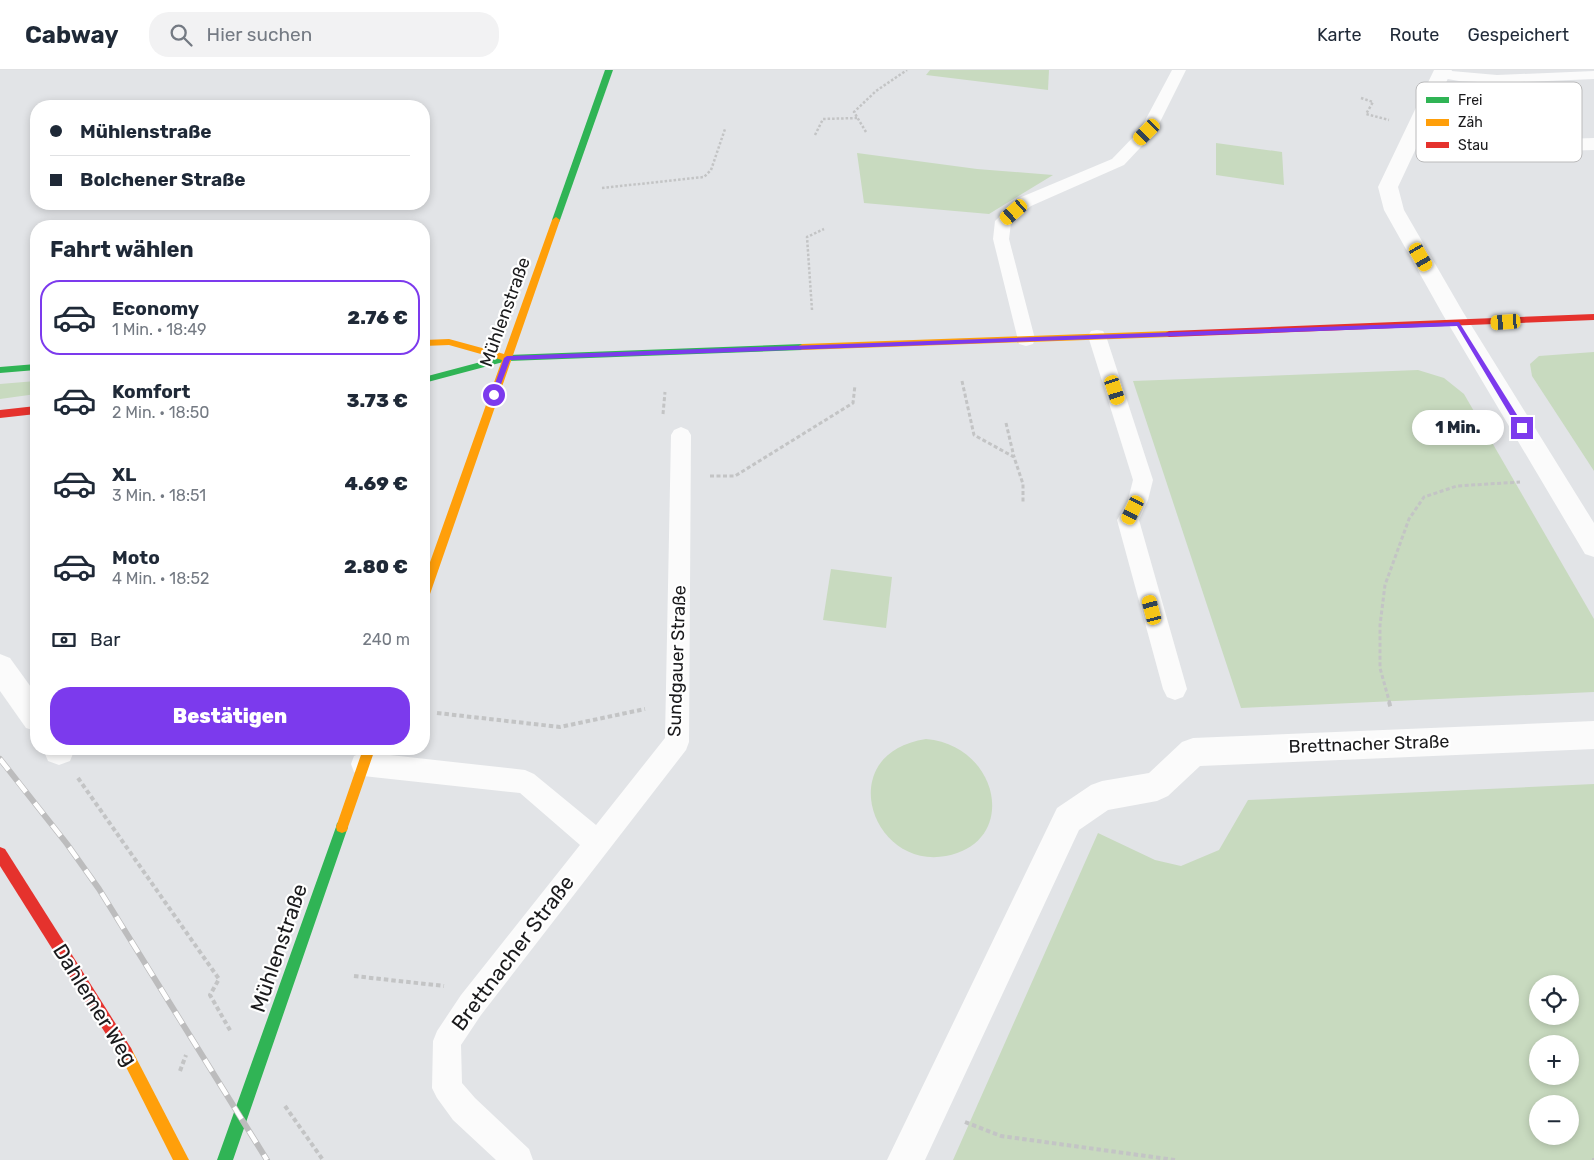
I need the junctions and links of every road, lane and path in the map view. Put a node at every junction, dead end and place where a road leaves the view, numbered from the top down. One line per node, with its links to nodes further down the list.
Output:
1 (609, 70): 22 (street, Mühlenstraße)
2 (907, 70): 7 (path)
3 (1180, 70): 20 (lane)
4 (1442, 72): 5 (lane)
5 (1594, 75)
6 (1361, 98): 8 (path)
7 (858, 118): 11 (path); 13 (path)
8 (1390, 121)
9 (1416, 128): 12 (street)
10 (725, 129): 14 (path)
11 (866, 132)
12 (1414, 132): 18 (street)
13 (815, 135)
14 (602, 188)
15 (824, 229): 16 (path)
16 (812, 310)
17 (1594, 317): 18 (street)
18 (1459, 324): 19 (street); 38 (street)
19 (1097, 336): 20 (street); 41 (lane)
20 (1026, 339): 22 (street)
21 (430, 343): 22 (street)
22 (507, 358): 25 (street); 39 (street, Mühlenstraße)
23 (30, 368): 24 (street)
24 (0, 370)
25 (430, 378)
26 (962, 381): 34 (path)
27 (855, 385): 35 (path)
28 (665, 392): 31 (path)
29 (30, 411): 30 (street)
30 (0, 414)
31 (662, 418)
32 (1006, 423): 34 (path)
33 (681, 435): 35 (lane, Sundgauer Straße)
34 (1014, 457): 37 (path)
35 (681, 477): 49 (lane, Sundgauer Straße)
36 (1526, 482): 43 (path)
37 (1023, 504)
38 (1594, 546)
39 (430, 577)
40 (0, 667): 44 (street)
41 (1175, 689)
42 (646, 708): 45 (path)
43 (1391, 708)
44 (30, 710)
45 (437, 713)
46 (1594, 735): 56 (street, Brettnacher Straße)
47 (62, 755): 52 (path)
48 (366, 757): 49 (lane); 58 (street, Mühlenstraße)
49 (597, 843): 53 (lane, Brettnacher Straße)
50 (0, 854): 57 (street, Dahlemer Weg)
51 (354, 976): 53 (path)
52 (210, 995)
53 (471, 1005): 59 (lane, Brettnacher Straße)
54 (186, 1055): 55 (path)
55 (179, 1074)
56 (930, 1109): 60 (street); 61 (path)
57 (181, 1160)
58 (225, 1160)
59 (518, 1160)
60 (906, 1160)
61 (1175, 1160)

